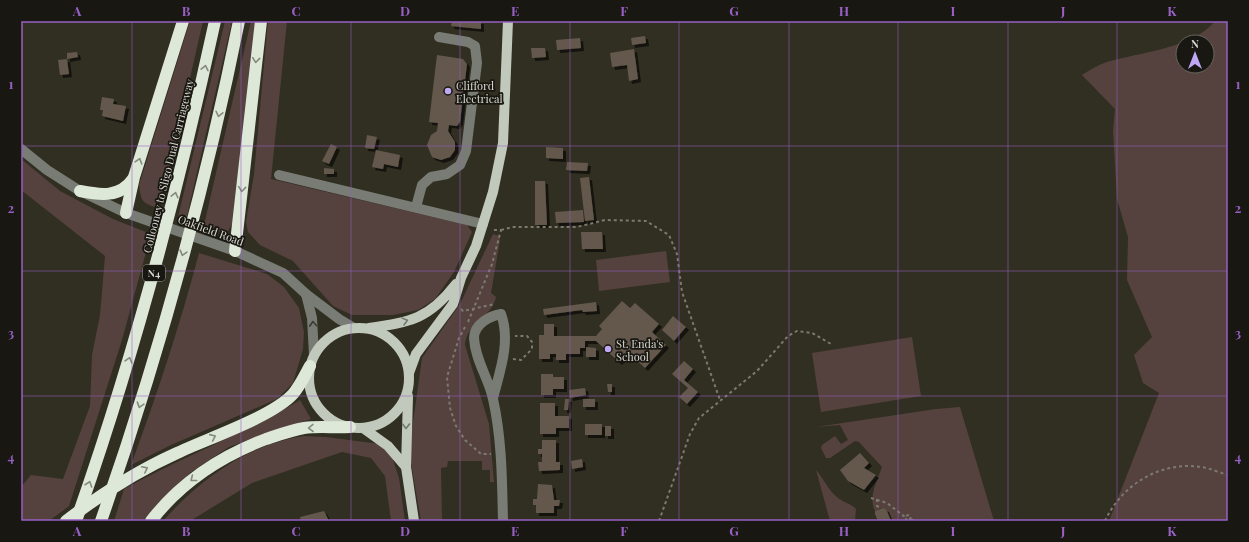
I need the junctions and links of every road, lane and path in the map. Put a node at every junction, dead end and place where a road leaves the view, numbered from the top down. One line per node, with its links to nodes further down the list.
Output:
1 (183, 21): 9 (highway, one-way to 1)
2 (215, 21): 37 (highway, Collooney to Sligo Dual Carriageway / N4, one-way to 2)
3 (239, 21): 38 (highway, N4, one-way to 38)
4 (261, 21): 15 (highway, one-way to 15)
5 (508, 21): 13 (main road)
6 (439, 38): 11 (street)
7 (21, 149): 10 (street, Oakfield Road)
8 (279, 175): 11 (street)
9 (134, 177): 10 (highway); 12 (highway)
10 (80, 191): 12 (street, Oakfield Road)
11 (416, 207): 13 (street)
12 (126, 213): 15 (street, Oakfield Road)
13 (484, 224): 16 (main road)
14 (501, 230): 27 (path)
15 (229, 250): 17 (street, Oakfield Road)
16 (461, 278): 19 (main road, one-way to 16); 24 (main road)
17 (306, 294): 18 (street, Oakfield Road); 23 (street, one-way to 17)
18 (354, 328): 19 (main road); 23 (main road)
19 (367, 328): 24 (main road)
20 (506, 335): 22 (street); 22 (path); 26 (street)
21 (831, 344): 27 (path)
22 (502, 358): 26 (street)
23 (312, 360): 28 (main road); 36 (highway, one-way to 23)
24 (409, 373): 25 (main road)
25 (408, 387): 29 (main road); 30 (main road, one-way to 30)
26 (493, 398): 41 (street)
27 (720, 400): 42 (path)
28 (350, 427): 29 (main road); 39 (highway, one-way to 39)
29 (363, 428): 30 (main road)
30 (406, 467): 40 (main road)
31 (1228, 475): 45 (path)
32 (871, 498): 33 (path)
33 (877, 499): 34 (path); 35 (path)
34 (881, 508)
35 (905, 517): 43 (path); 43 (path)
36 (66, 521)
37 (76, 521)
38 (101, 521)
39 (151, 521)
40 (414, 521)
41 (503, 521)
42 (659, 521)
43 (908, 521): 44 (path)
44 (914, 521)
45 (1105, 521)

